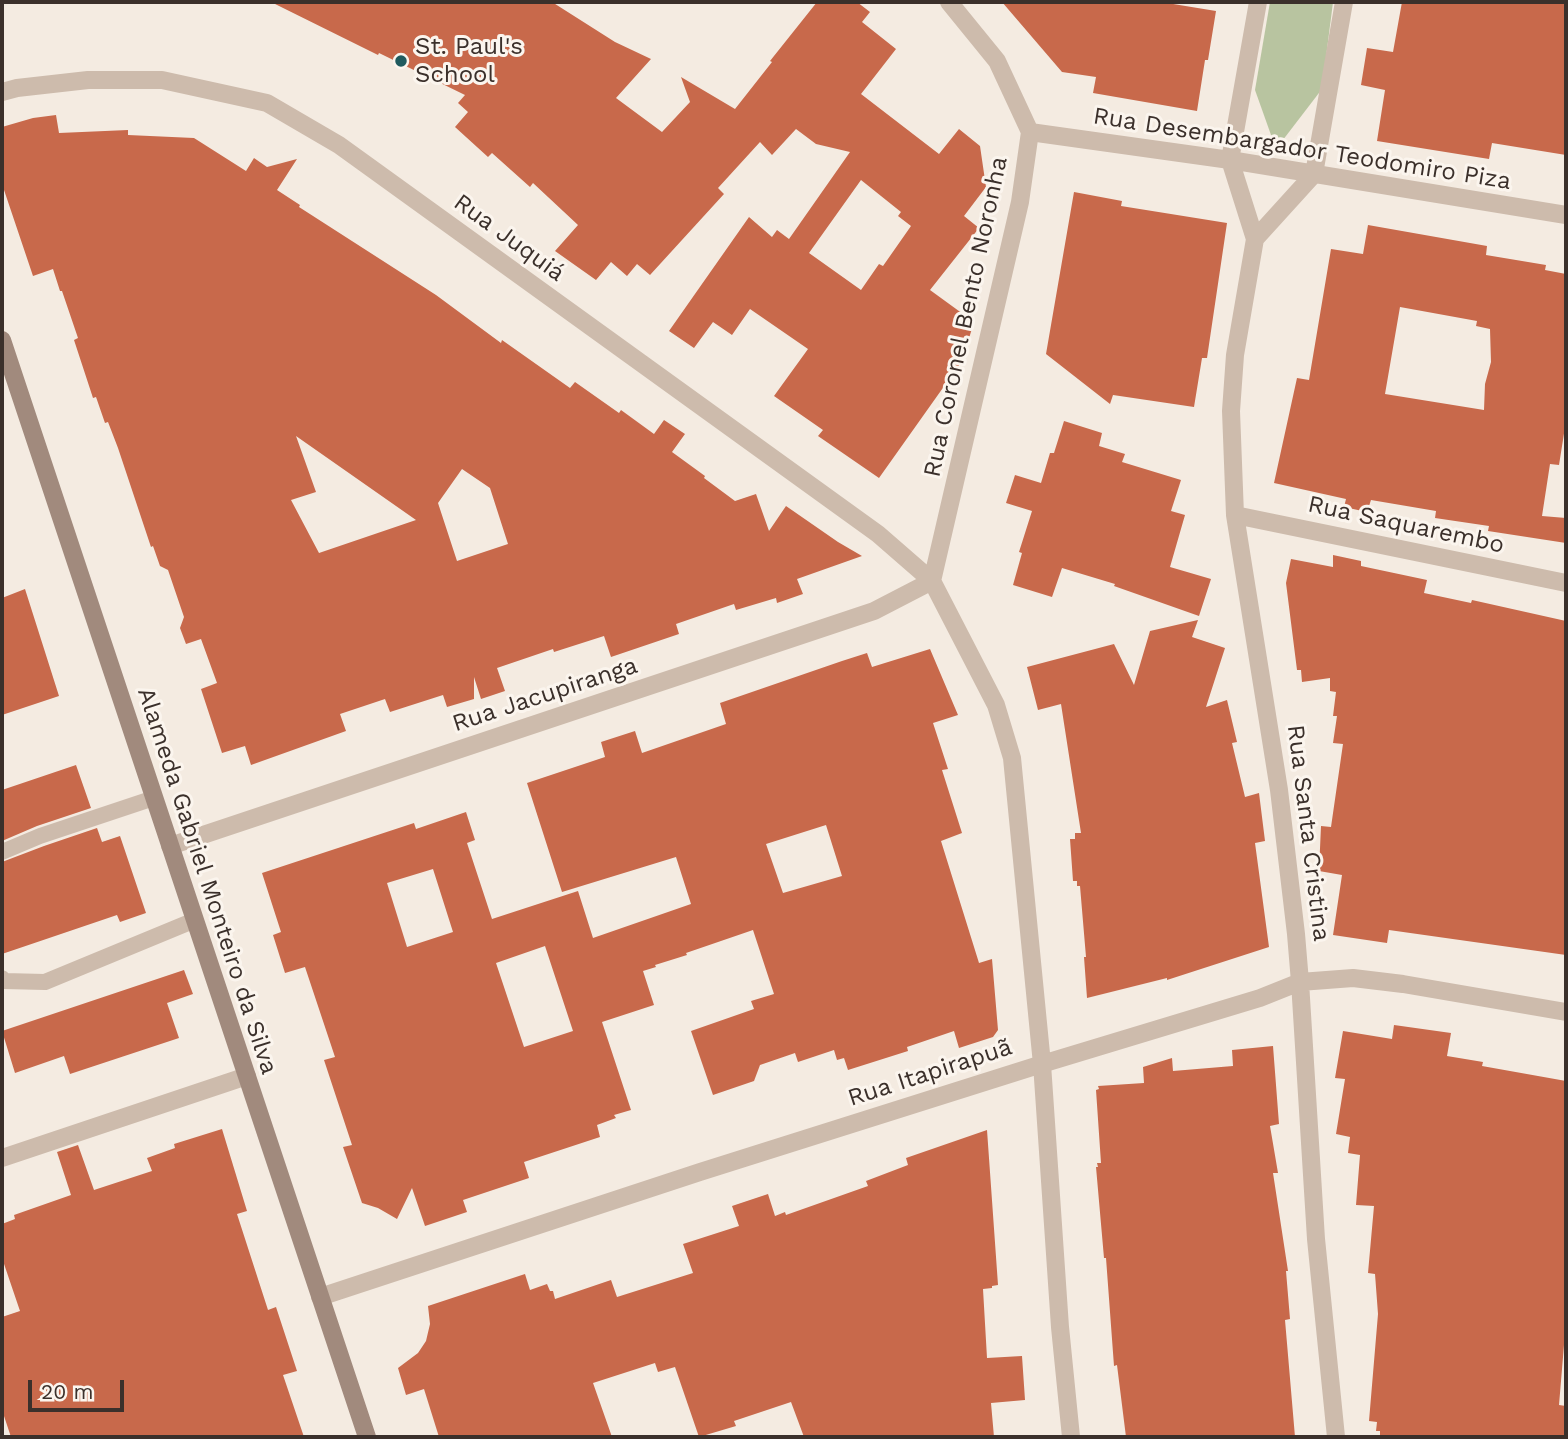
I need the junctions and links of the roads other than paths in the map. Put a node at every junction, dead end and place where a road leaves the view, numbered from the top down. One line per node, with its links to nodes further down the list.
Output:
1 (949, 2): 5 (street, Rua Coronel Bento Noronha)
2 (1258, 2): 6 (street)
3 (1344, 2): 7 (street)
4 (2, 92): 12 (street, Rua Juquiá)
5 (1030, 132): 6 (street, Rua Desembargador Teodomiro Piza); 12 (street, Rua Coronel Bento Noronha)
6 (1230, 160): 7 (street, Rua Desembargador Teodomiro Piza); 9 (street, Rua Santa Cristina)
7 (1314, 174): 8 (street, Rua Desembargador Teodomiro Piza); 9 (street)
8 (1566, 215)
9 (1255, 239): 11 (street, Rua Santa Cristina)
10 (2, 340): 14 (street, Alameda Gabriel Monteiro da Silva)
11 (1235, 515): 13 (street, Rua Saquarembo); 19 (street, Rua Santa Cristina)
12 (932, 581): 15 (street, Rua Jacupiranga); 21 (street)
13 (1566, 583)
14 (154, 798): 15 (street, Alameda Gabriel Monteiro da Silva); 16 (lane)
15 (170, 846): 17 (street, Alameda Gabriel Monteiro da Silva)
16 (2, 852)
17 (195, 920): 18 (lane); 22 (street, Alameda Gabriel Monteiro da Silva)
18 (2, 978)
19 (1300, 982): 20 (street, Rua Itapirapuã); 21 (street, Rua Itapirapuã); 27 (street, Rua Santa Cristina)
20 (1566, 1012)
21 (1042, 1064): 24 (street, Rua Itapirapuã); 26 (street)
22 (247, 1076): 23 (street); 24 (street, Alameda Gabriel Monteiro da Silva)
23 (2, 1158)
24 (320, 1297): 25 (street, Alameda Gabriel Monteiro da Silva)
25 (367, 1437)
26 (1071, 1437)
27 (1336, 1437)

